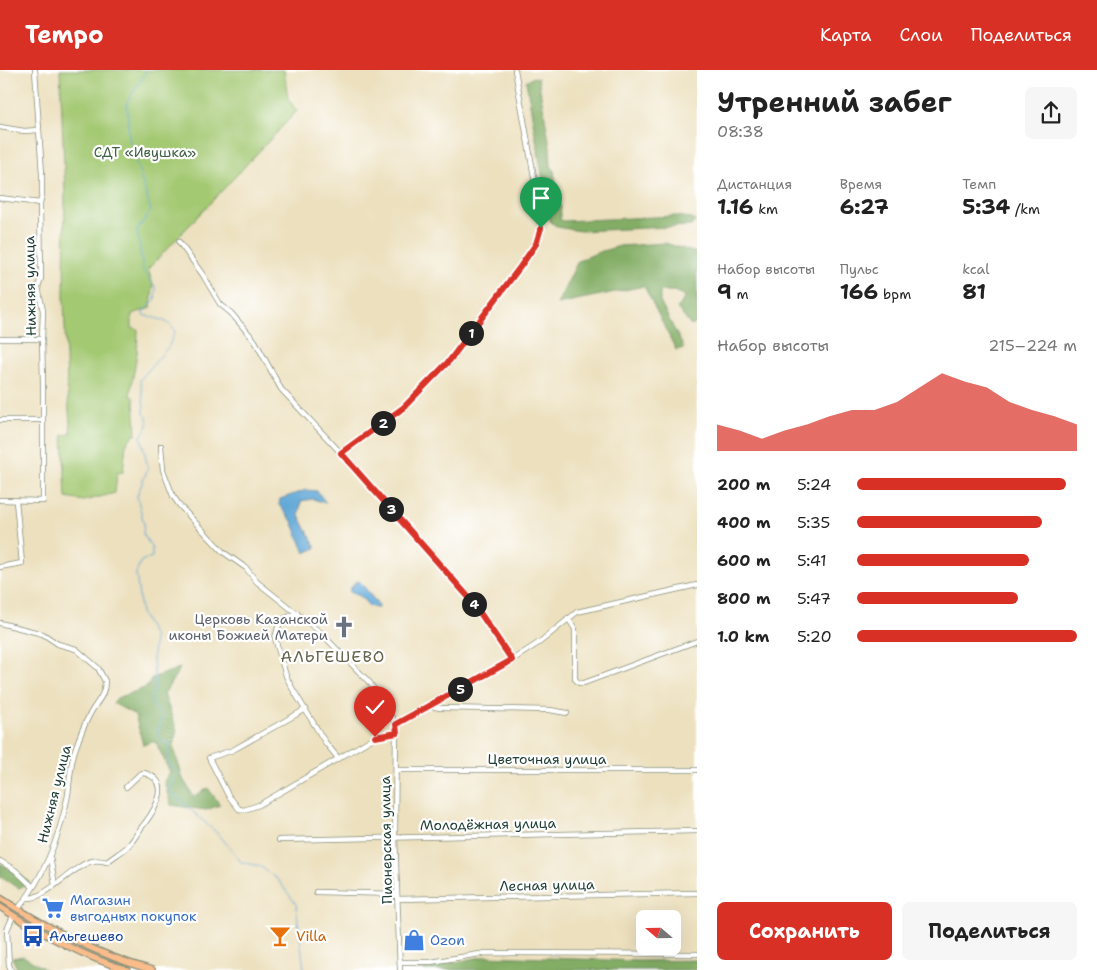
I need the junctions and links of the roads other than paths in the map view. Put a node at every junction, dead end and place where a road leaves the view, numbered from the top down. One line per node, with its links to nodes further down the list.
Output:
1 (35, 70): 4 (street, Нижняя улица)
2 (515, 70): 13 (street)
3 (0, 127): 4 (street)
4 (39, 130): 6 (street, Нижняя улица)
5 (0, 198): 6 (street)
6 (40, 203): 9 (street, Нижняя улица)
7 (179, 242): 13 (street)
8 (0, 339): 9 (street)
9 (42, 339): 11 (street, Нижняя улица)
10 (0, 420): 11 (street)
11 (42, 420): 15 (street, Нижняя улица)
12 (161, 446): 18 (street, Пионерская улица)
13 (341, 453): 22 (street)
14 (0, 500): 15 (street)
15 (16, 501): 16 (street)
16 (0, 568)
17 (697, 585): 19 (street)
18 (297, 613): 24 (street); 26 (street, Пионерская улица)
19 (568, 618): 21 (street); 22 (street)
20 (0, 623): 35 (street, Нижняя улица)
21 (697, 641)
22 (512, 660): 23 (street)
23 (429, 706): 25 (street); 26 (street)
24 (306, 709): 28 (street); 28 (street)
25 (567, 713)
26 (396, 724): 27 (street, Пионерская улица)
27 (397, 733): 28 (street); 29 (street, Пионерская улица)
28 (338, 758)
29 (396, 770): 30 (street, Цветочная улица); 33 (street, Пионерская улица)
30 (697, 770)
31 (126, 787): 37 (street)
32 (697, 831): 33 (street, Молодёжная улица)
33 (395, 836): 34 (street, Молодёжная улица); 41 (street, Пионерская улица)
34 (279, 840)
35 (50, 855): 37 (street); 38 (street, Нижняя улица)
36 (0, 861): 38 (street)
37 (55, 885): 43 (street)
38 (33, 887): 43 (street, Нижняя улица)
39 (316, 892): 41 (street, Лесная улица)
40 (697, 893): 41 (street, Лесная улица)
41 (397, 897): 48 (street, Пионерская улица)
42 (0, 898): 45 (main road)
43 (27, 898): 45 (street, Нижняя улица)
44 (0, 907): 46 (main road)
45 (18, 909): 46 (main road); 51 (main road)
46 (13, 916): 49 (street); 50 (main road)
47 (697, 954): 48 (street)
48 (400, 962): 52 (street, Пионерская улица)
49 (11, 970)
50 (127, 970)
51 (152, 970)
52 (400, 970)

